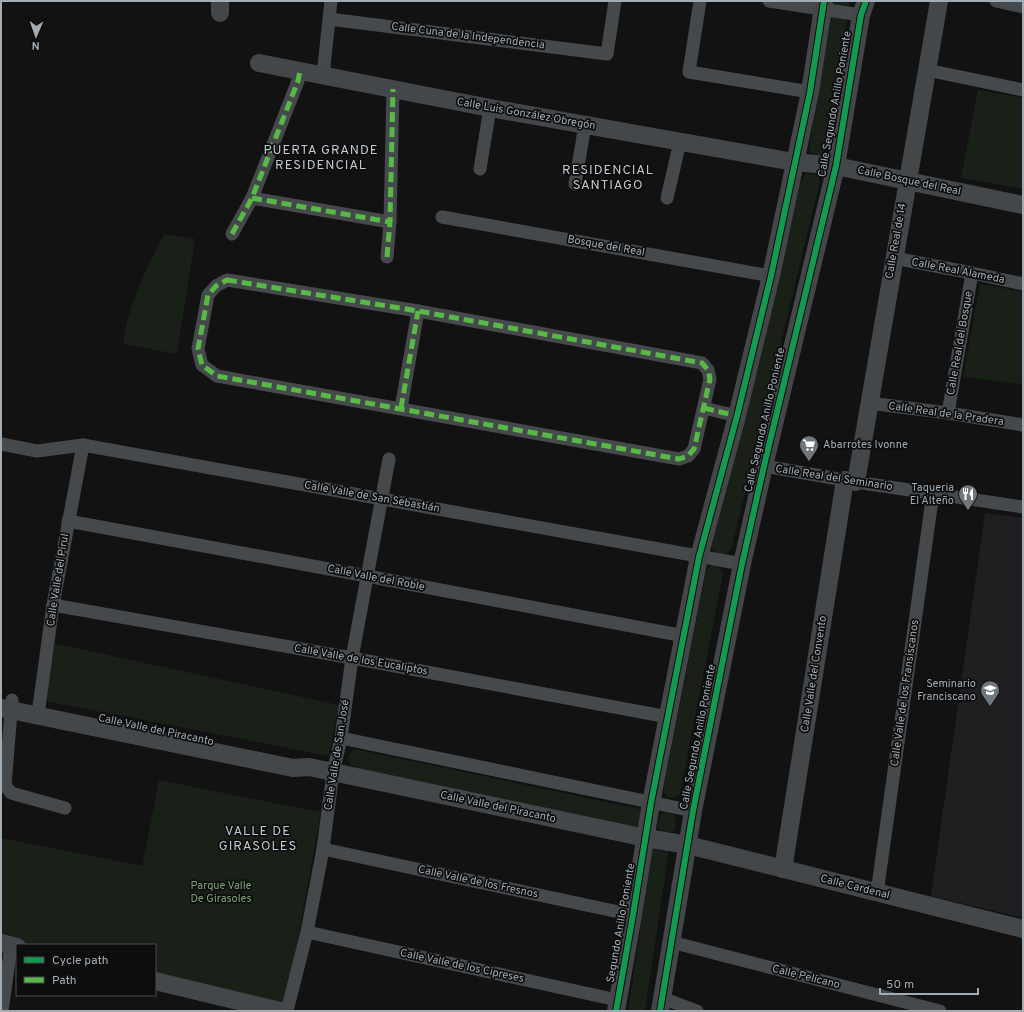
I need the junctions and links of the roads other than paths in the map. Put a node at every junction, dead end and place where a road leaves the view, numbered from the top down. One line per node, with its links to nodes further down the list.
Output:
1 (331, 1): 10 (street)
2 (615, 1): 10 (street, Calle Cuna de la Independencia)
3 (700, 1): 17 (street)
4 (769, 1): 7 (street)
5 (939, 1): 12 (main road, Calle Real de 14)
6 (996, 1): 8 (street)
7 (824, 5): 9 (street); 17 (main road)
8 (1023, 7)
9 (863, 8): 22 (main road, Calle Segundo Anillo Poniente)
10 (329, 19): 14 (street)
11 (258, 63): 13 (main road, Calle Luis González Obregón)
12 (927, 70): 16 (street); 24 (main road, Calle Real de 14)
13 (300, 71): 14 (main road, Calle Luis González Obregón); 26 (street)
14 (323, 75): 15 (main road, Calle Luis González Obregón)
15 (393, 89): 18 (main road, Calle Luis González Obregón); 30 (street)
16 (1023, 90)
17 (810, 92): 21 (main road)
18 (490, 108): 19 (main road, Calle Luis González Obregón); 23 (street)
19 (585, 125): 20 (main road, Calle Luis González Obregón); 25 (street)
20 (680, 142): 21 (main road, Calle Luis González Obregón); 27 (street)
21 (794, 162): 22 (main road, Calle Bosque del Real); 35 (main road)
22 (836, 166): 24 (main road, Calle Bosque del Real); 47 (main road, Calle Segundo Anillo Poniente)
23 (480, 169)
24 (907, 181): 28 (main road, Calle Bosque del Real); 33 (main road, Calle Real de 14)
25 (575, 184)
26 (252, 198): 30 (street); 31 (street)
27 (667, 198)
28 (1023, 205)
29 (442, 217): 35 (street, Bosque del Real)
30 (390, 222): 32 (street)
31 (232, 234)
32 (387, 257)
33 (894, 258): 34 (street, Calle Real Alameda); 38 (main road, Calle Real de 14)
34 (972, 273): 36 (street, Calle Real Alameda); 41 (street, Calle Real del Bosque)
35 (771, 276): 42 (main road)
36 (1023, 284)
37 (418, 311): 39 (street); 39 (street); 40 (street)
38 (869, 403): 41 (street, Calle Real de la Pradera); 48 (main road, Calle Real de 14)
39 (401, 408): 40 (street)
40 (704, 408): 42 (street)
41 (948, 413): 43 (street, Calle Real de la Pradera)
42 (729, 414): 53 (main road)
43 (1023, 426)
44 (1, 444): 45 (street, Calle Valle de San Sebastián)
45 (83, 445): 50 (street, Calle Valle de San Sebastián); 52 (street, Calle Valle del Pirul)
46 (389, 459): 50 (street, Calle Valle de San José)
47 (764, 466): 48 (street, Calle Real del Seminario); 54 (main road, Calle Segundo Anillo Poniente)
48 (850, 481): 49 (street, Calle Real del Seminario); 70 (main road, Calle Valle del Convento)
49 (933, 493): 51 (street, Calle Real del Seminario); 71 (street, Calle Valle de los Fransiscanos)
50 (382, 498): 53 (street, Calle Valle de San Sebastián); 55 (street, Calle Valle de San José)
51 (1023, 507)
52 (68, 521): 55 (street, Calle Valle del Roble); 56 (street, Calle Valle del Pirul)
53 (699, 557): 54 (street, Calle Valle de San Sebastián); 57 (main road)
54 (742, 564): 66 (main road, Calle Segundo Anillo Poniente)
55 (367, 576): 57 (street, Calle Valle del Roble); 58 (street, Calle Valle de San José)
56 (54, 605): 58 (street, Calle Valle de los Eucaliptos); 60 (street, Calle Valle del Pirul)
57 (684, 636): 61 (main road)
58 (352, 658): 61 (street, Calle Valle de los Eucaliptos); 62 (street, Calle Valle de San José)
59 (6, 704): 60 (main road, Calle Valle del Piracanto); 65 (street)
60 (38, 711): 63 (main road, Calle Valle del Piracanto)
61 (668, 717): 64 (main road)
62 (341, 738): 63 (street, Calle Valle de San José); 64 (street)
63 (333, 773): 67 (main road, Calle Valle del Piracanto); 69 (street, Calle Valle de San José)
64 (652, 803): 66 (street); 67 (main road)
65 (65, 808)
66 (693, 811): 68 (main road, Calle Segundo Anillo Poniente)
67 (646, 838): 68 (main road, Calle Valle del Piracanto); 72 (main road, Segundo Anillo Poniente)
68 (688, 845): 70 (main road, Calle Cardenal); 75 (main road)
69 (323, 849): 72 (street, Calle Valle de los Fresnos); 74 (street, Calle Valle de San José)
70 (783, 869): 71 (main road, Calle Cardenal)
71 (877, 893): 73 (main road, Calle Cardenal)
72 (633, 915): 79 (main road, Segundo Anillo Poniente)
73 (1023, 929)
74 (307, 932): 79 (street, Calle Valle de los Cipreses); 82 (street, Calle Valle de San José)
75 (671, 942): 78 (main road); 84 (street, Calle Pelícano)
76 (10, 946): 80 (street)
77 (156, 981): 81 (main road)
78 (661, 1004): 83 (street)
79 (617, 1006)
80 (2, 1011)
81 (280, 1011)
82 (287, 1011)
83 (697, 1011)
84 (940, 1011)

